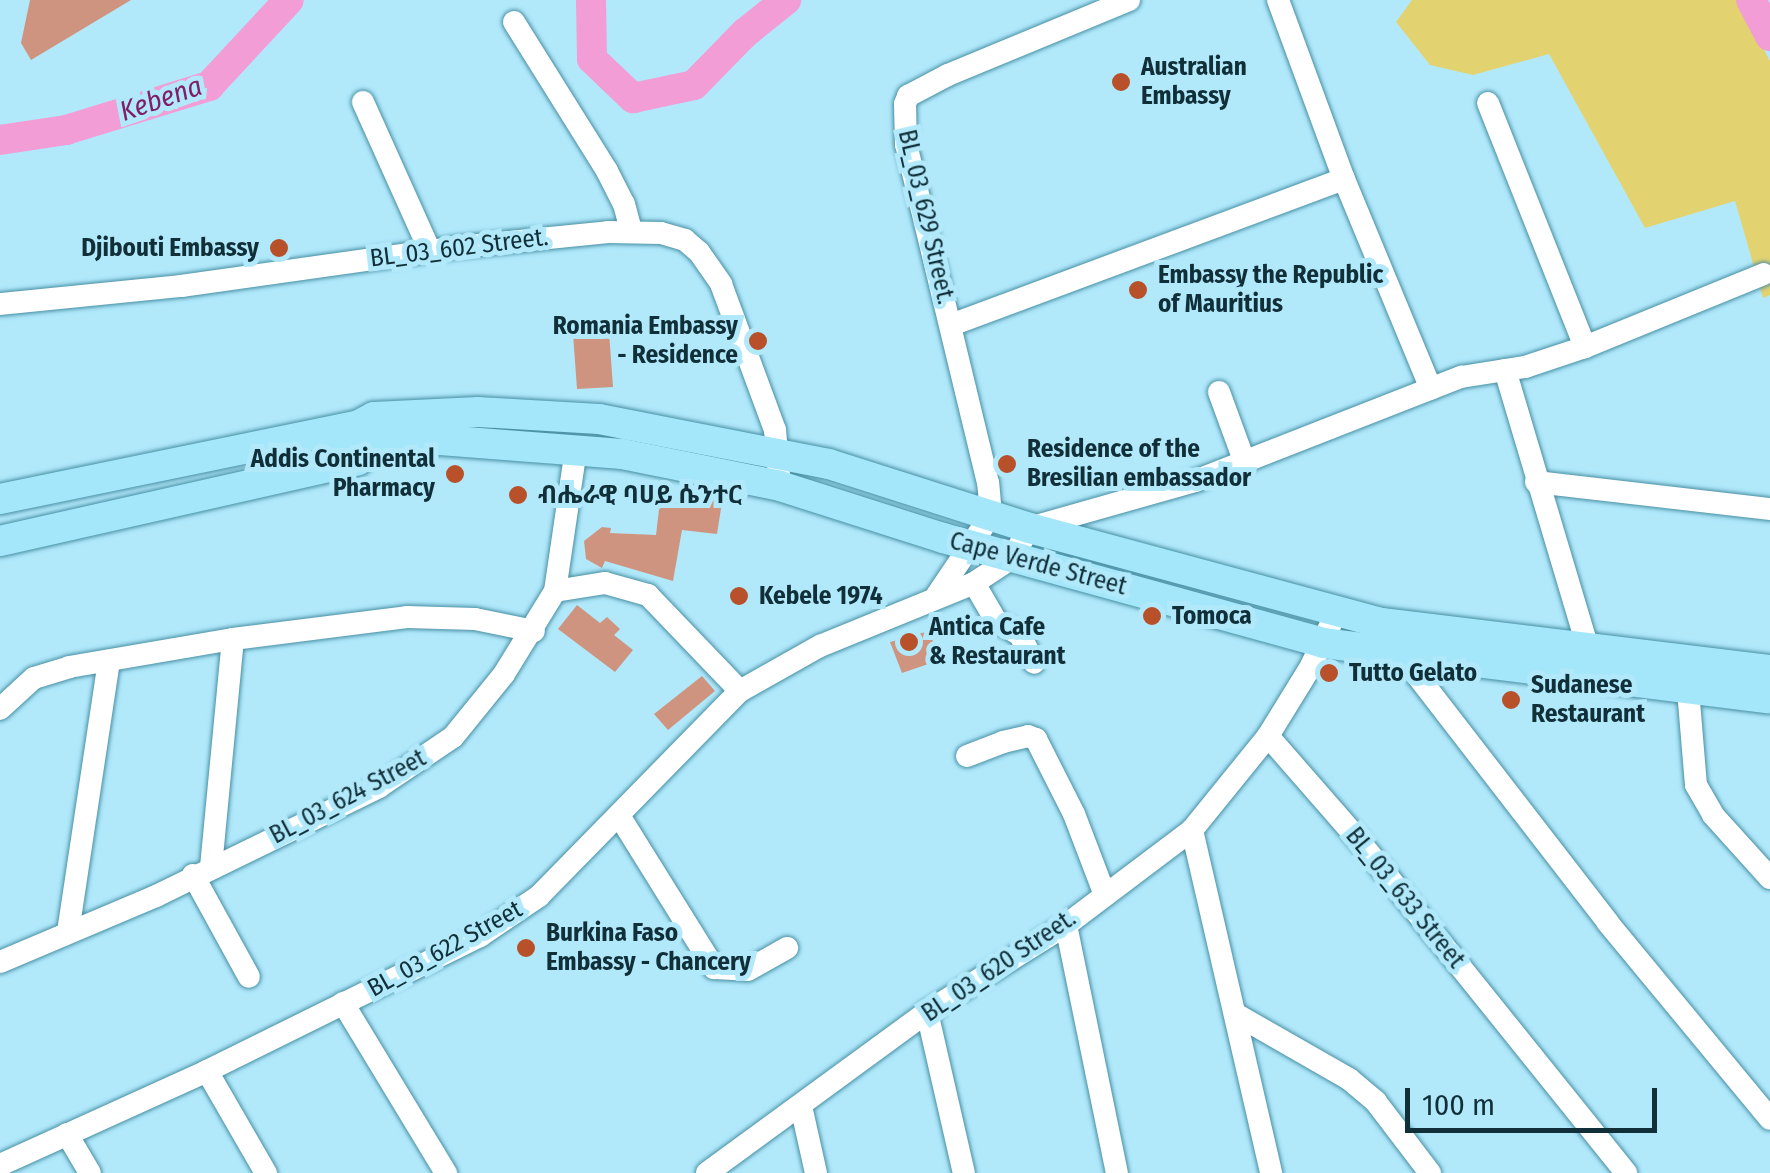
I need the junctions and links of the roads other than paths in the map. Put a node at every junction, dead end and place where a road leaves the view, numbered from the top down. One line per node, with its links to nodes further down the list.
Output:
1 (1128, 0): 11 (street, BL_03_629 Street.)
2 (1278, 0): 6 (street)
3 (514, 22): 7 (street)
4 (363, 102): 8 (street)
5 (1488, 103): 12 (street)
6 (1344, 179): 11 (street); 14 (street)
7 (631, 230): 8 (street, BL_03_602 Street.); 20 (street, BL_03_602 Street.)
8 (430, 251): 10 (street, BL_03_602 Street.)
9 (1764, 274): 12 (street)
10 (0, 304)
11 (951, 325): 27 (street, BL_03_629 Street.)
12 (1584, 347): 13 (street)
13 (1505, 370): 14 (street); 23 (street)
14 (1431, 388): 21 (street)
15 (1219, 392): 21 (street)
16 (374, 417): 18 (main road, Cape Verde Street); 20 (main road, Cape Verde Street); 22 (main road)
17 (396, 442): 18 (main road, Cape Verde Street); 19 (main road, Cape Verde Street); 30 (main road)
18 (297, 448): 25 (main road); 28 (main road)
19 (576, 448): 24 (main road, Cape Verde Street); 34 (street, BL_03_624 Street)
20 (780, 452): 24 (street, BL_03_602 Street.); 27 (main road, Cape Verde Street)
21 (1244, 463): 29 (street)
22 (0, 480)
23 (1536, 482): 26 (street); 40 (street)
24 (780, 486): 31 (main road, Cape Verde Street)
25 (0, 500)
26 (1770, 510)
27 (991, 516): 29 (main road, Cape Verde Street); 31 (street)
28 (0, 518)
29 (1029, 528): 32 (street); 36 (main road, Cape Verde Street)
30 (0, 542)
31 (973, 547): 32 (main road, Cape Verde Street); 35 (street)
32 (1012, 558): 33 (street, BL_03_622 Street); 39 (main road, Cape Verde Street)
33 (974, 584): 35 (street, BL_03_622 Street); 43 (street)
34 (555, 591): 37 (street, BL_03_624 Street); 47 (street)
35 (937, 595): 47 (street, BL_03_622 Street)
36 (1336, 614): 39 (street); 40 (main road, Cape Verde Street)
37 (534, 631): 38 (street); 55 (street, BL_03_624 Street)
38 (233, 639): 42 (street); 55 (street)
39 (1323, 643): 41 (main road, Cape Verde Street); 50 (street)
40 (1590, 647): 44 (main road, Cape Verde Street); 45 (street)
41 (1402, 656): 45 (main road, Cape Verde Street); 68 (street)
42 (109, 662): 49 (street); 59 (street)
43 (1034, 663)
44 (1770, 670)
45 (1593, 679): 46 (main road, Cape Verde Street)
46 (1688, 690): 48 (main road, Cape Verde Street); 54 (street)
47 (740, 691): 52 (street, BL_03_622 Street)
48 (1770, 698)
49 (0, 708)
50 (1268, 736): 53 (street, BL_03_620 Street.); 80 (street, BL_03_633 Street)
51 (967, 756): 57 (street)
52 (620, 817): 60 (street); 63 (street, BL_03_622 Street)
53 (1192, 830): 57 (street, BL_03_620 Street.); 65 (street)
54 (1758, 850): 56 (street)
55 (202, 871): 59 (street, BL_03_624 Street); 62 (street)
56 (1770, 878)
57 (1105, 895): 58 (street, BL_03_620 Street.)
58 (1066, 924): 64 (street, BL_03_620 Street.); 77 (street)
59 (68, 932): 61 (street, BL_03_624 Street)
60 (787, 948)
61 (0, 962)
62 (249, 977)
63 (344, 1002): 66 (street, BL_03_622 Street); 73 (street)
64 (927, 1012): 67 (street, BL_03_620 Street.); 76 (street)
65 (1238, 1016): 78 (street); 79 (street)
66 (207, 1071): 69 (street, BL_03_622 Street); 72 (street)
67 (802, 1106): 74 (street, BL_03_620 Street.); 75 (street)
68 (1770, 1118)
69 (67, 1134): 70 (street, BL_03_622 Street); 71 (street)
70 (0, 1165)
71 (90, 1173)
72 (266, 1173)
73 (446, 1173)
74 (707, 1173)
75 (816, 1173)
76 (964, 1173)
77 (1117, 1173)
78 (1272, 1173)
79 (1430, 1173)
80 (1626, 1173)

